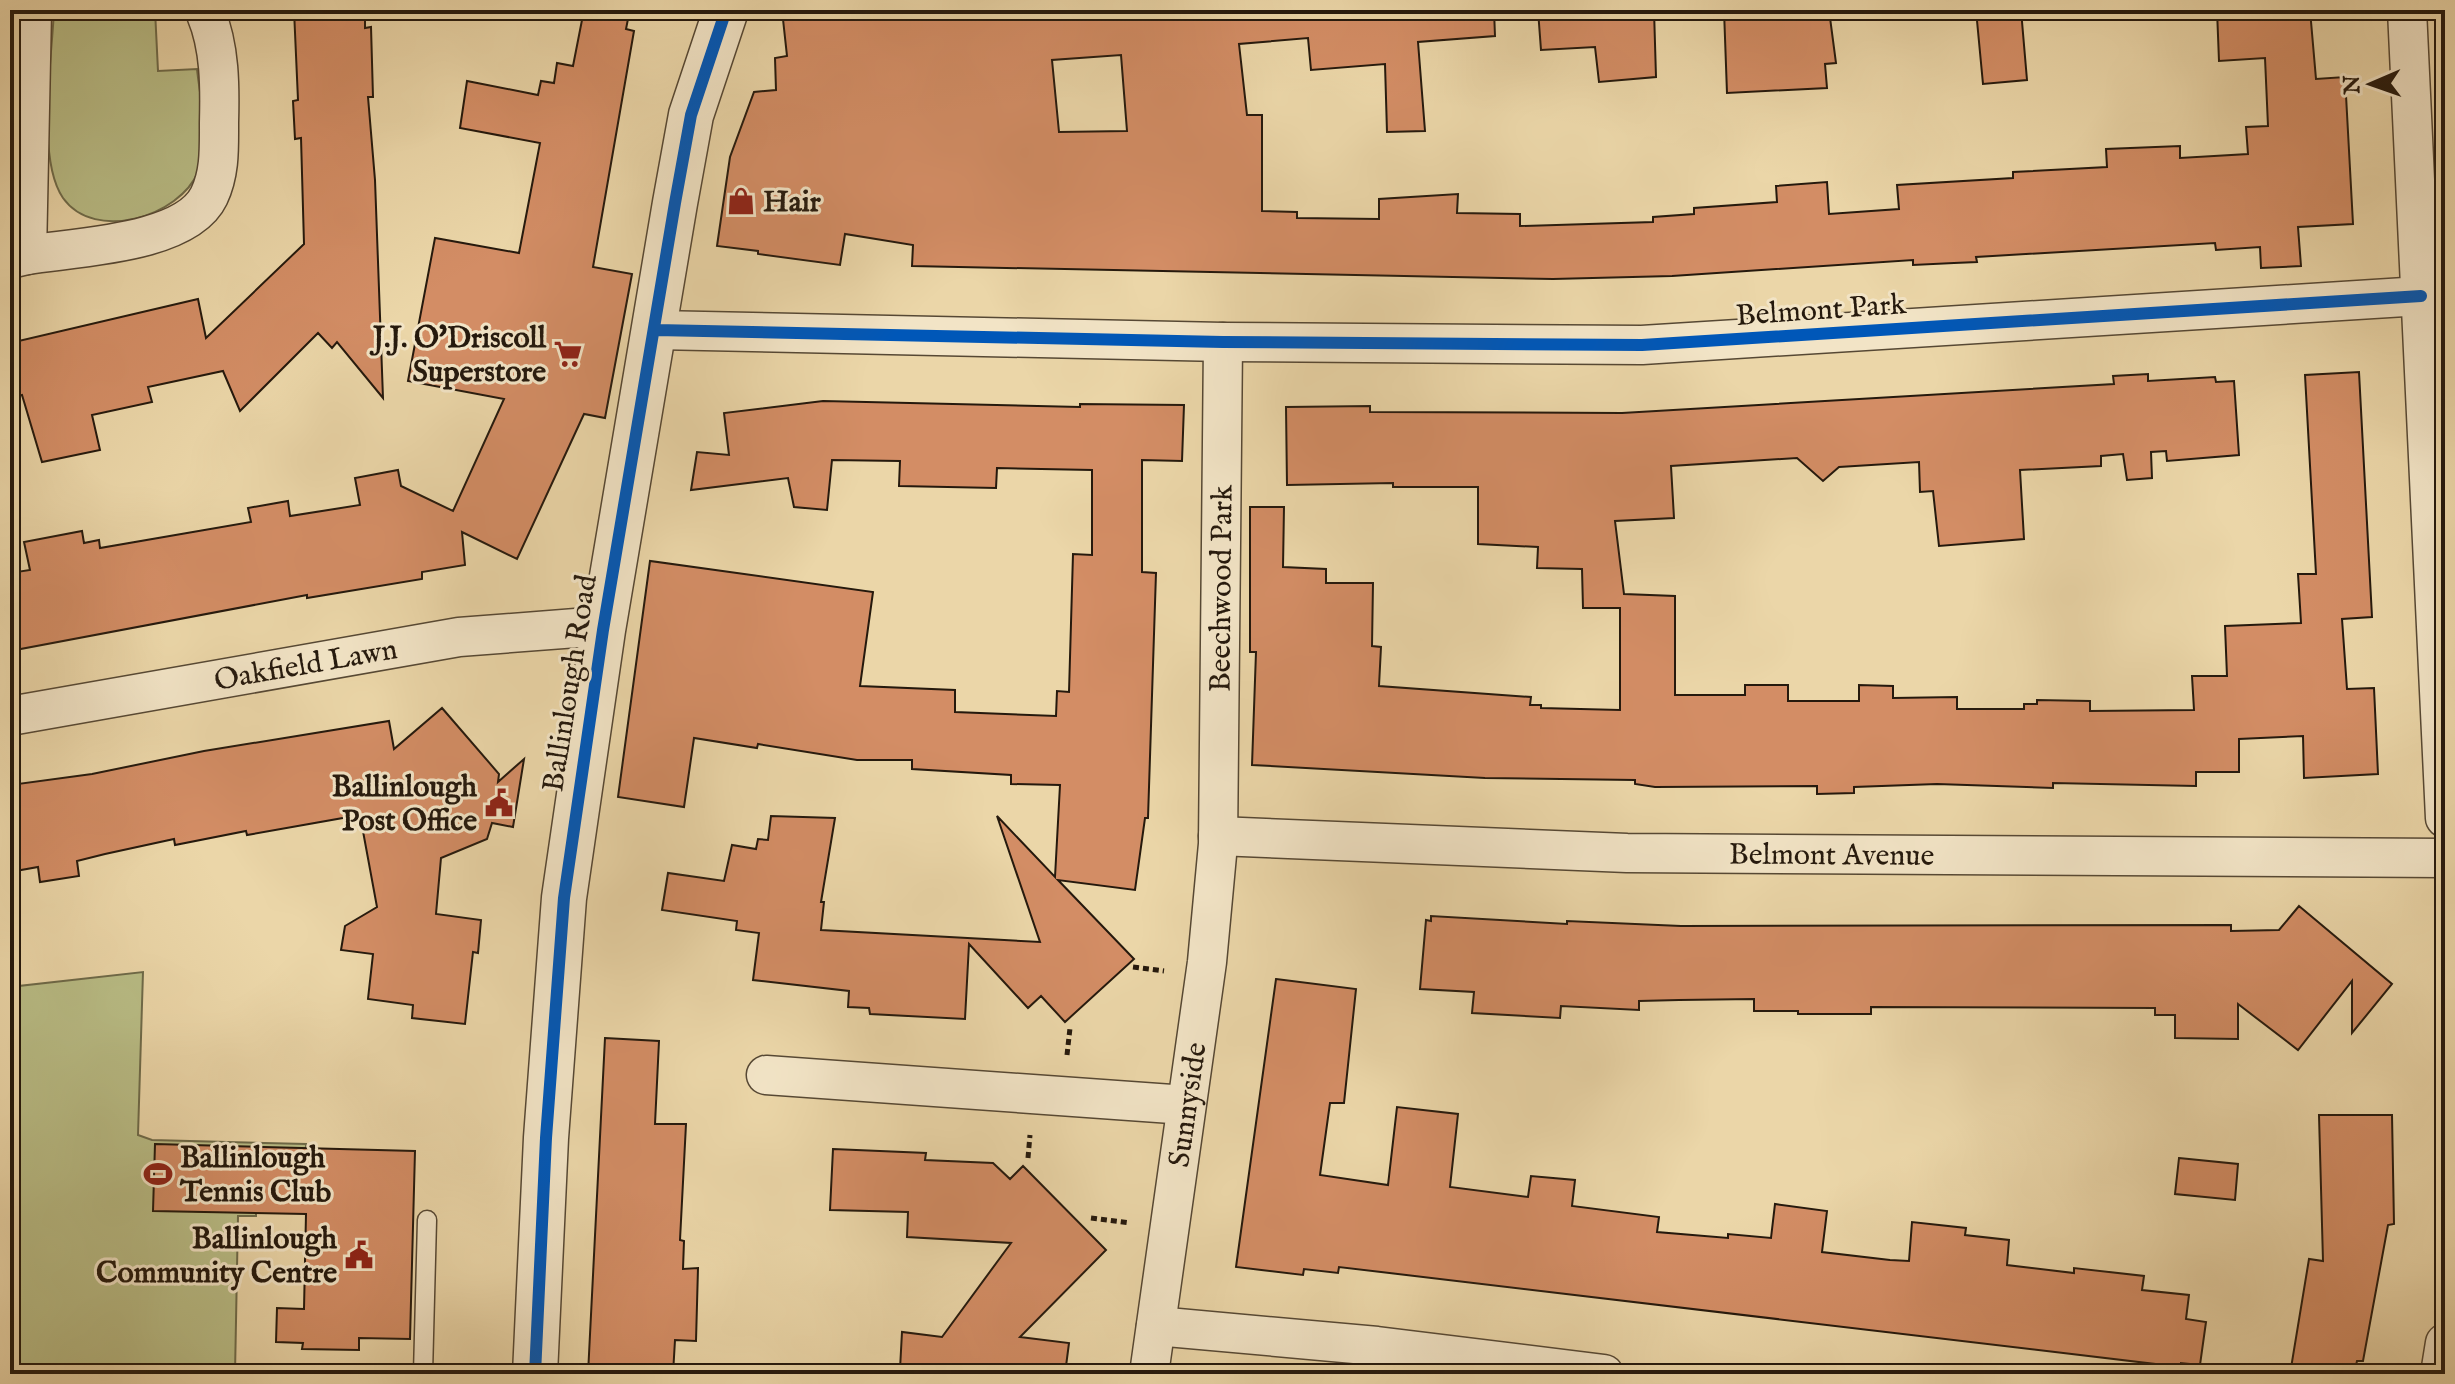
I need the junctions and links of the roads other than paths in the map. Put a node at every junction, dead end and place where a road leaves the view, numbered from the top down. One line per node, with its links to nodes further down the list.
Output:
1 (32, 10): 5 (street)
2 (726, 10): 7 (street, Ballinlough Road)
3 (2407, 10): 6 (street)
4 (206, 14): 5 (street)
5 (19, 257)
6 (2421, 296): 8 (street, Belmont Park); 11 (street)
7 (656, 330): 8 (street, Belmont Park); 9 (street, Ballinlough Road)
8 (1223, 342): 12 (street, Beechwood Park)
9 (603, 630): 10 (street, Oakfield Lawn); 20 (street, Ballinlough Road)
10 (10, 716)
11 (2445, 818)
12 (1218, 836): 13 (street, Belmont Avenue); 15 (street, Sunnyside)
13 (2445, 858)
14 (766, 1075): 15 (street)
15 (1186, 1105): 17 (street, Sunnyside)
16 (427, 1220): 19 (lane)
17 (1156, 1326): 21 (street, Sunnyside); 22 (street)
18 (2445, 1343): 23 (street)
19 (423, 1374)
20 (535, 1374)
21 (1149, 1374)
22 (1604, 1374)
23 (2440, 1374)

